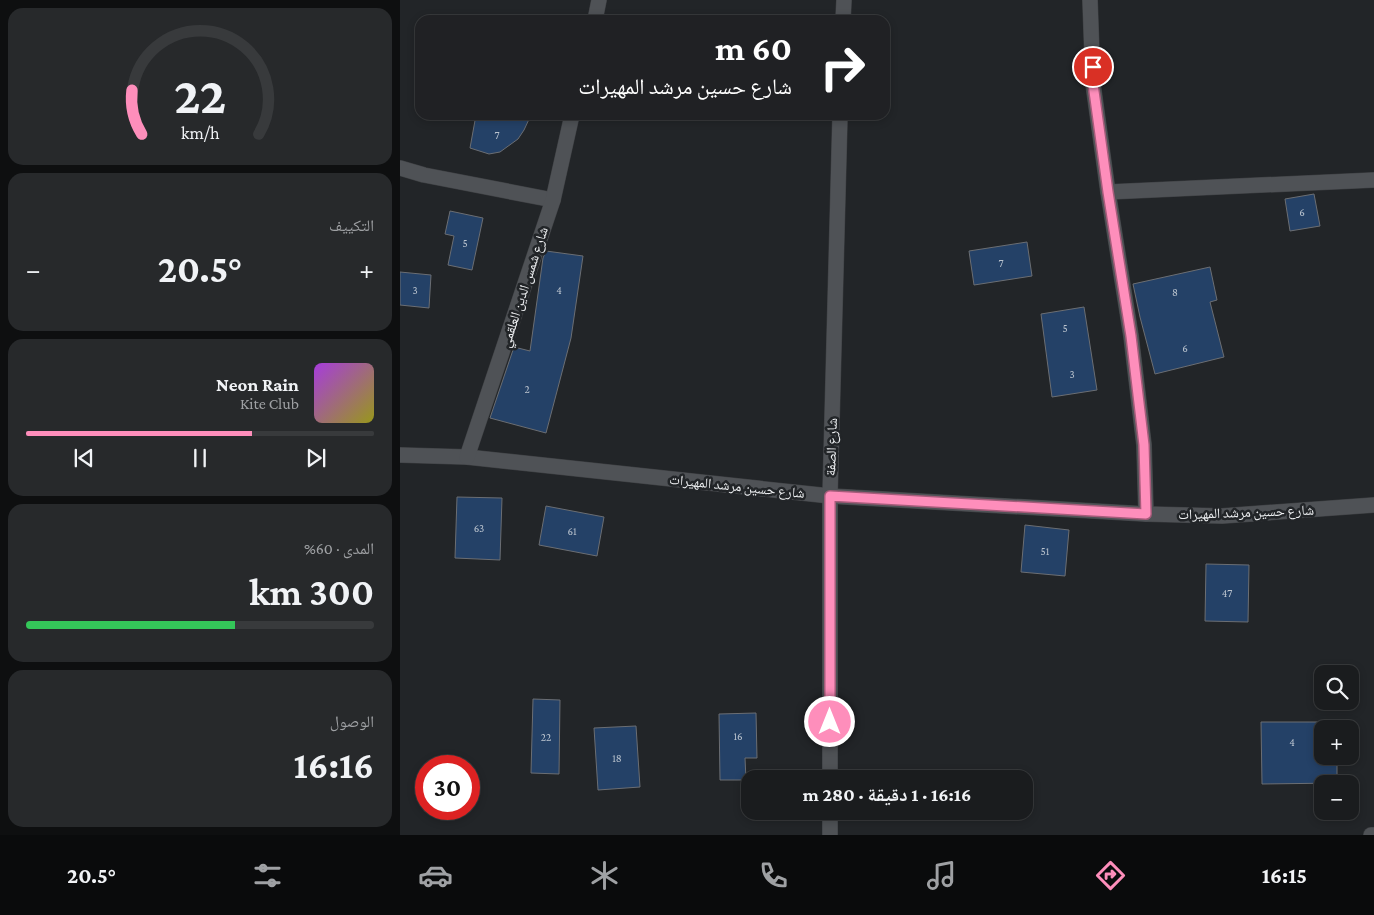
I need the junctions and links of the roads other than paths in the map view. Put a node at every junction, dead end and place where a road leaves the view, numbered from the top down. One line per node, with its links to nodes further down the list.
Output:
1 (599, 0): 4 (street)
2 (844, 0): 5 (street)
3 (1090, 0): 10 (street)
4 (596, 15)
5 (843, 15)
6 (571, 120): 11 (street, شارع شمس الدين العلقمي)
7 (840, 120): 14 (street, شارع الصفة)
8 (400, 168): 11 (street)
9 (1374, 180): 10 (street)
10 (1108, 192): 16 (street)
11 (553, 200): 13 (street, شارع شمس الدين العلقمي)
12 (400, 455): 13 (street, شارع حسين مرشد المهيرات)
13 (467, 457): 14 (street, شارع حسين مرشد المهيرات)
14 (830, 496): 16 (street, شارع حسين مرشد المهيرات); 17 (street, شارع الصفة)
15 (1374, 505): 16 (street, شارع حسين مرشد المهيرات)
16 (1146, 514)
17 (830, 770)
18 (830, 820): 19 (street)
19 (830, 835)

